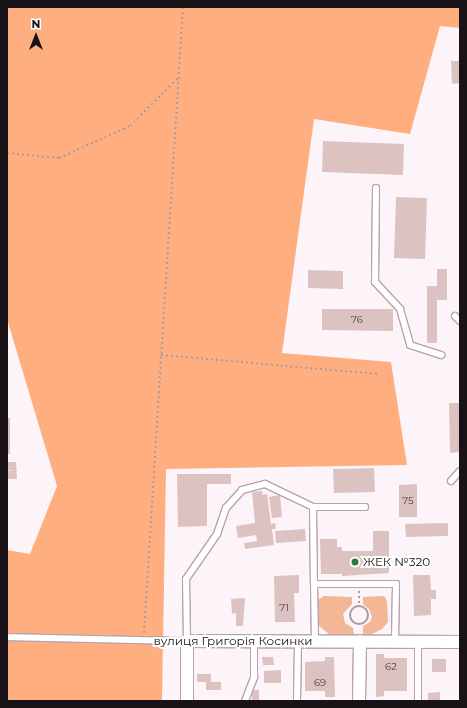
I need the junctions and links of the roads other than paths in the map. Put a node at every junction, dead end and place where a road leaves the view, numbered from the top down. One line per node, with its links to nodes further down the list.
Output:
1 (376, 188): 2 (lane)
2 (440, 355)
3 (460, 471): 4 (lane)
4 (451, 481)
5 (313, 507): 6 (lane); 7 (lane); 9 (lane)
6 (365, 507)
7 (314, 584): 12 (lane); 14 (lane)
8 (7, 637): 9 (lane, вулиця Григорія Косинки)
9 (187, 641): 10 (street, вулиця Григорія Косинки); 17 (street)
10 (254, 641): 11 (street, вулиця Григорія Косинки); 18 (lane)
11 (298, 641): 12 (street, вулиця Григорія Косинки); 19 (lane)
12 (315, 641): 13 (street, вулиця Григорія Косинки)
13 (360, 641): 14 (street, вулиця Григорія Косинки); 20 (street)
14 (396, 641): 15 (street, вулиця Григорія Косинки)
15 (418, 641): 16 (street, вулиця Григорія Косинки); 21 (lane)
16 (460, 642)
17 (187, 701)
18 (245, 701)
19 (297, 701)
20 (359, 701)
21 (418, 701)

